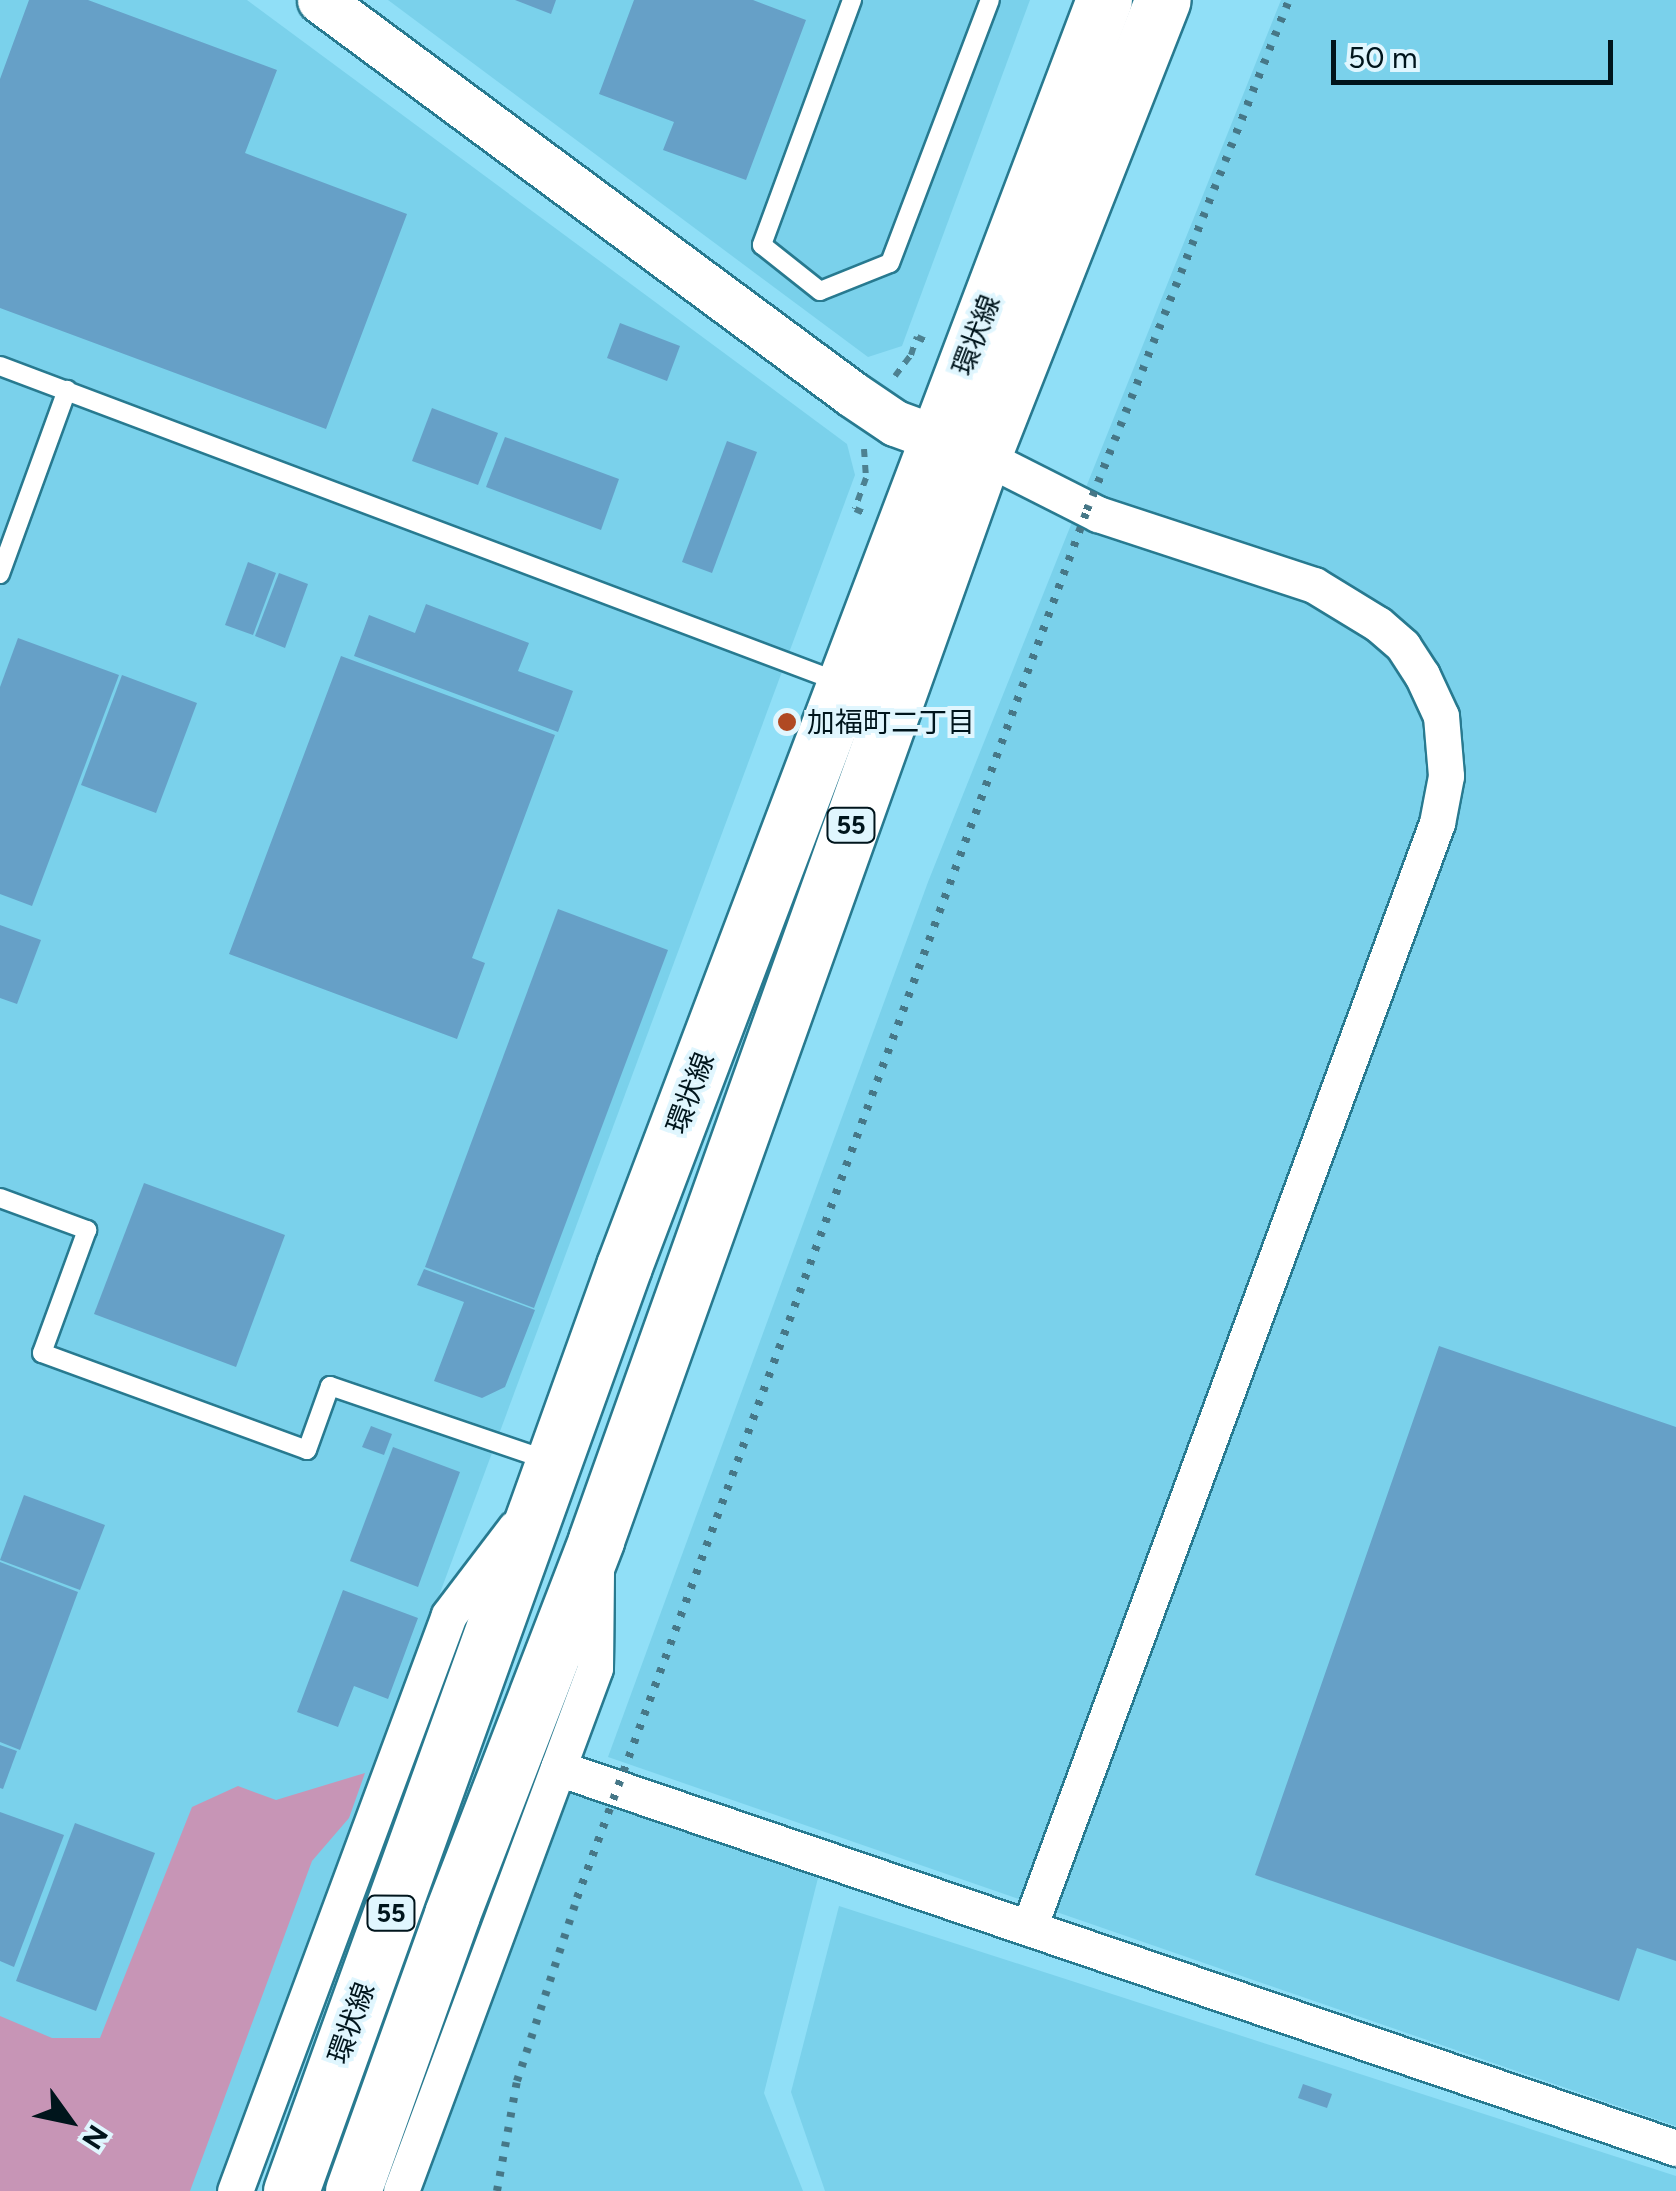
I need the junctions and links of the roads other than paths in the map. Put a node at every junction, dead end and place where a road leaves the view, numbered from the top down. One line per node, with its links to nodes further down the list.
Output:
1 (320, 0): 8 (street)
2 (852, 0): 3 (lane)
3 (990, 0)
4 (1104, 0): 8 (main road, 環状線 / 55)
5 (1163, 0): 8 (main road, 環状線 / 55)
6 (0, 366): 7 (lane)
7 (67, 390): 9 (lane); 10 (lane)
8 (960, 446): 10 (main road, 環状線 / 55); 13 (main road, 環状線 / 55); 15 (street)
9 (0, 574)
10 (844, 684): 12 (main road, 環状線 / 55)
11 (0, 1198): 12 (lane)
12 (540, 1474): 17 (street); 18 (main road, 環状線 / 55)
13 (596, 1540): 14 (street); 19 (main road, 環状線 / 55)
14 (558, 1768): 15 (street); 20 (street)
15 (1029, 1928): 16 (street)
16 (1676, 2148)
17 (235, 2191)
18 (291, 2191)
19 (353, 2191)
20 (401, 2191)

